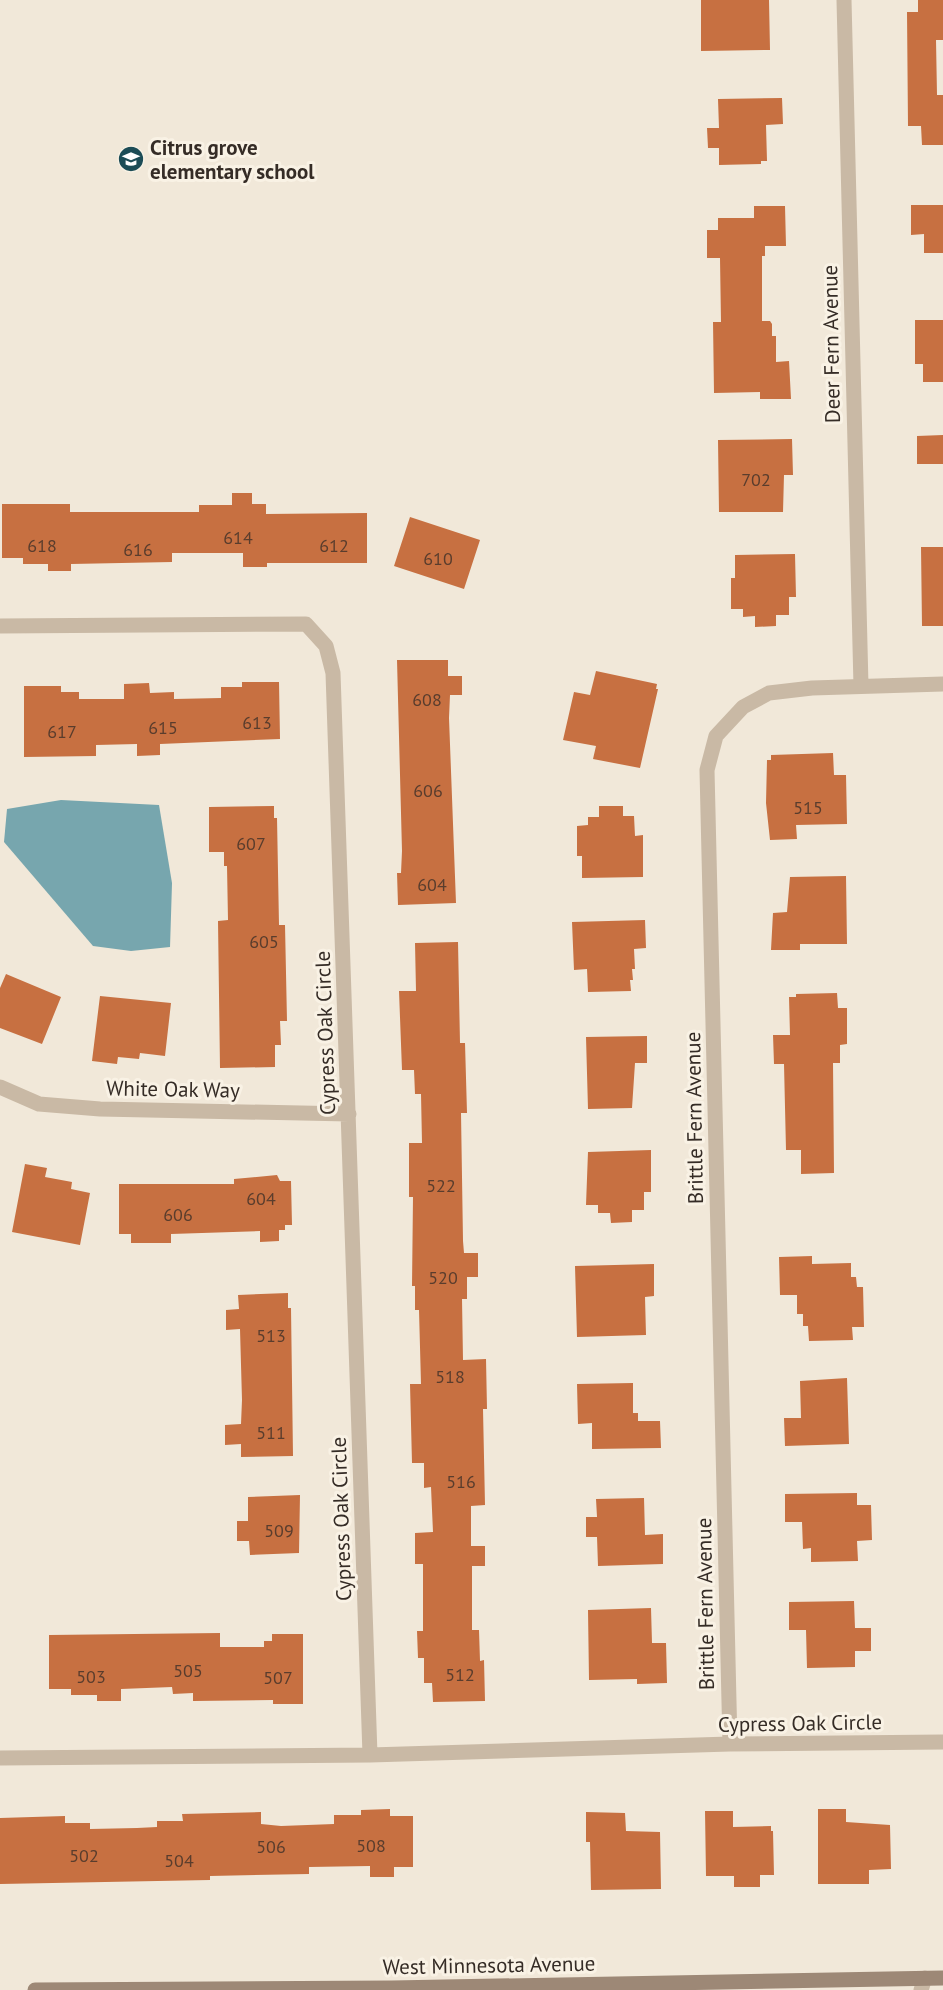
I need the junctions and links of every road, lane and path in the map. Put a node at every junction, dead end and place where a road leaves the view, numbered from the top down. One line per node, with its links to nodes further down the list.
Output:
1 (844, 0): 4 (street, Deer Fern Avenue)
2 (0, 626): 6 (street, Cypress Oak Circle)
3 (943, 684): 4 (street, Brittle Fern Avenue)
4 (861, 686): 8 (street, Brittle Fern Avenue)
5 (0, 1087): 6 (street, White Oak Way)
6 (349, 1114): 9 (street, Cypress Oak Circle)
7 (943, 1742): 8 (street, Cypress Oak Circle)
8 (730, 1744): 9 (street, Cypress Oak Circle)
9 (370, 1755): 10 (street, Cypress Oak Circle)
10 (0, 1758)
11 (943, 1978): 12 (street, West Minnesota Avenue)
12 (925, 1986): 13 (street, West Minnesota Avenue)
13 (35, 1990)

